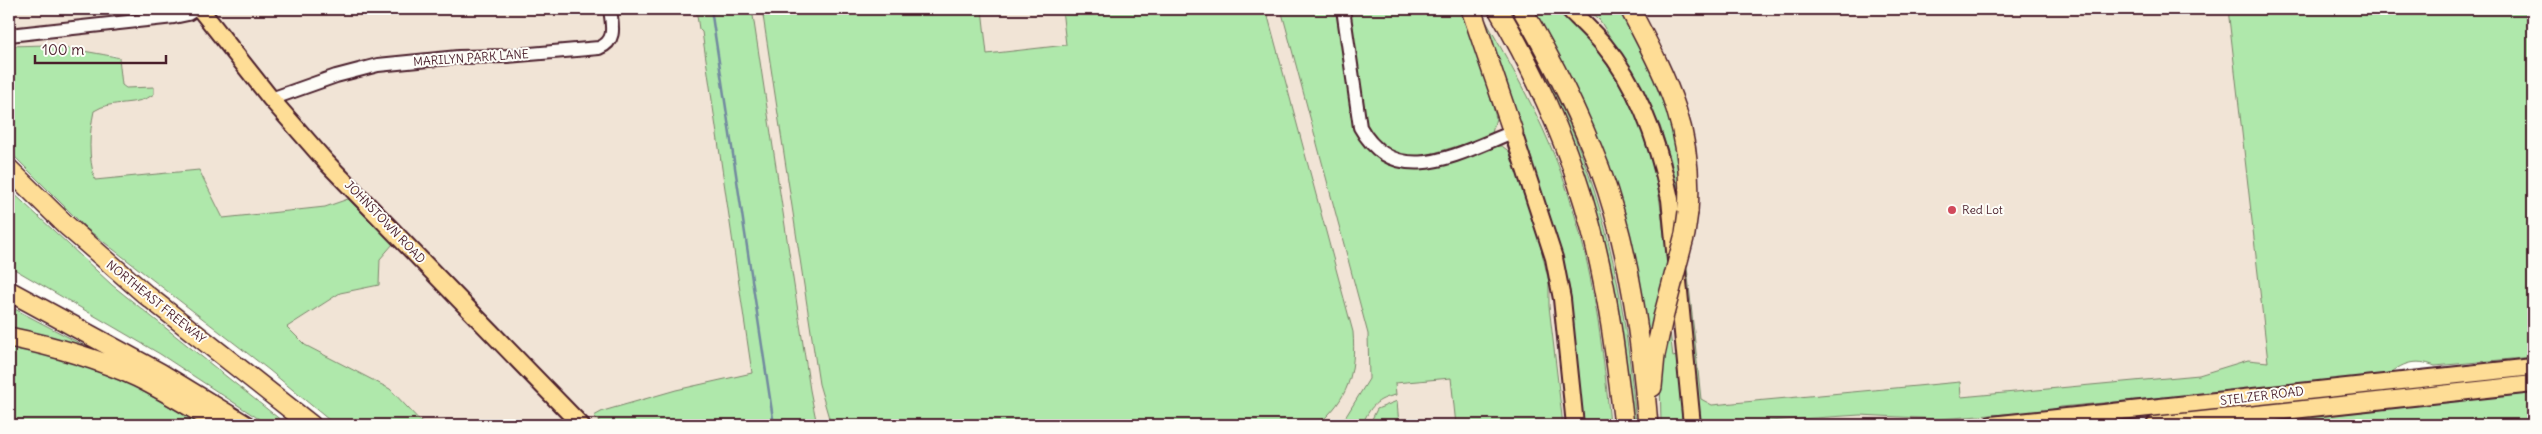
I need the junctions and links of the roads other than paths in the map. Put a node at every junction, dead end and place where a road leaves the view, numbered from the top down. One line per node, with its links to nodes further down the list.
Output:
1 (198, 9): 9 (street); 10 (main road, JOHNSTOWN ROAD)
2 (610, 9): 10 (street, MARILYN PARK LANE)
3 (1343, 9): 11 (street)
4 (1471, 9): 11 (highway)
5 (1498, 9): 20 (highway)
6 (1522, 9): 19 (highway)
7 (1569, 9): 26 (main road)
8 (1630, 9): 19 (highway, bridge)
9 (9, 34)
10 (271, 99): 24 (main road, JOHNSTOWN ROAD)
11 (1513, 132): 25 (main road)
12 (9, 169): 23 (highway, NORTHEAST FREEWAY)
13 (9, 277): 15 (highway)
14 (9, 291): 15 (highway)
15 (82, 329): 22 (highway)
16 (9, 337): 21 (highway)
17 (2533, 367): 27 (main road, STELZER ROAD)
18 (2533, 384): 28 (main road, STELZER ROAD)
19 (1648, 423)
20 (1624, 424)
21 (221, 425)
22 (245, 425)
23 (311, 425)
24 (581, 425)
25 (1575, 425)
26 (1692, 425)
27 (1990, 425)
28 (2155, 425)

